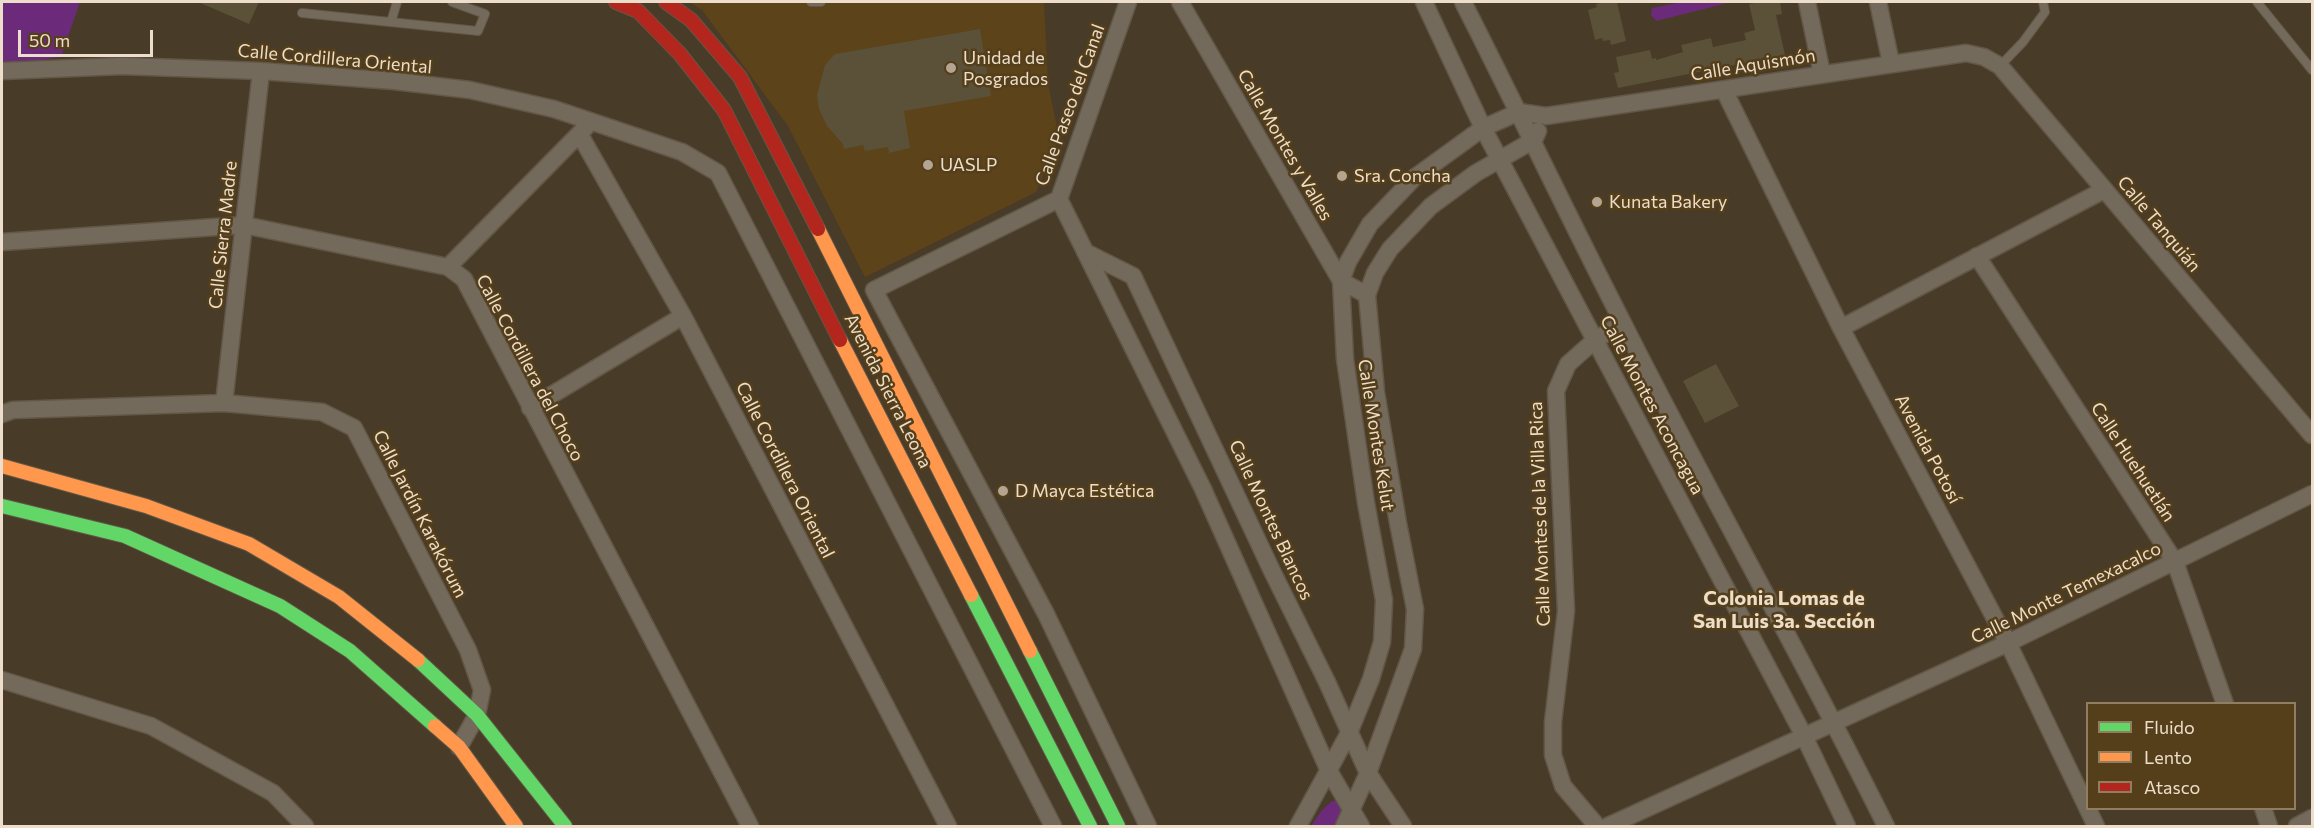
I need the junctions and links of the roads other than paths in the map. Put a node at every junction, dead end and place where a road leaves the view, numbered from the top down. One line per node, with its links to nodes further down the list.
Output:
1 (396, 2): 16 (lane)
2 (452, 2): 16 (lane)
3 (616, 2): 62 (main road, Avenida Sierra Leona)
4 (666, 2): 59 (main road, Avenida Sierra Leona)
5 (811, 2): 6 (lane)
6 (821, 2)
7 (1128, 2): 33 (street, Calle Paseo del Canal)
8 (1180, 2): 39 (street, Calle Montes y Valles)
9 (1424, 2): 28 (street, Calle Montes Aconcagua)
10 (1463, 2): 25 (street, Calle Montes Aconcagua)
11 (1807, 2): 23 (street)
12 (1878, 2): 18 (street)
13 (2043, 2): 19 (lane)
14 (2257, 2): 20 (lane)
15 (302, 13): 16 (lane)
16 (391, 22)
17 (1966, 53): 18 (street, Calle Aquismón); 19 (street, Calle Tanquián)
18 (1891, 63): 23 (street, Calle Aquismón)
19 (2000, 66): 32 (street, Calle Tanquián)
20 (2313, 70)
21 (2, 71): 22 (street, Calle Cordillera Oriental)
22 (261, 71): 27 (street, Calle Cordillera Oriental); 34 (street, Calle Sierra Madre)
23 (1822, 74): 24 (street, Calle Aquismón)
24 (1724, 90): 26 (street, Calle Aquismón); 44 (street, Avenida Potosí)
25 (1519, 112): 26 (street, Calle Aquismón); 28 (street, Calle Montes Kelut); 30 (street, Calle Montes Aconcagua)
26 (1546, 116): 30 (street)
27 (590, 121): 29 (street); 76 (street)
28 (1484, 128): 31 (street, Calle Montes Aconcagua); 39 (street, Calle Montes Kelut)
29 (580, 135): 38 (street); 42 (street, Calle Cordillera Oriental)
30 (1533, 140): 31 (street, Calle Montes Kelut); 43 (street, Calle Montes Aconcagua)
31 (1500, 160): 41 (street, Calle Montes Kelut); 45 (street, Calle Montes Aconcagua)
32 (2104, 190): 37 (street); 49 (street, Calle Tanquián)
33 (1059, 199): 36 (street); 40 (street, Calle Paseo del Canal)
34 (244, 225): 35 (street); 38 (street); 46 (street, Calle Sierra Madre)
35 (2, 242)
36 (1084, 252): 60 (street, Calle Montes Blancos); 64 (street)
37 (1977, 256): 44 (street); 53 (street, Calle Huehuetlán)
38 (448, 267): 47 (street, Calle Cordillera del Choco)
39 (1341, 281): 41 (street); 60 (street, Calle Montes Kelut)
40 (874, 290): 79 (street, Avenida Sierra Leona)
41 (1368, 295): 65 (street, Calle Montes Kelut)
42 (683, 316): 47 (street); 75 (street, Calle Cordillera Oriental)
43 (1623, 323): 45 (street, Calle Montes de la Villa Rica); 58 (street, Calle Montes Aconcagua)
44 (1841, 327): 54 (street, Avenida Potosí)
45 (1595, 340): 61 (street, Calle Montes Aconcagua); 82 (street, Calle Montes de la Villa Rica)
46 (224, 403): 48 (street, Calle Jardín Karakórum); 57 (street, Calle Jardín Karakórum)
47 (530, 408): 74 (street, Calle Cordillera del Choco)
48 (2, 414)
49 (2313, 435)
50 (2, 466): 57 (main road)
51 (2313, 494): 53 (street, Calle Monte Temexacalco)
52 (2, 506): 63 (main road)
53 (2175, 562): 54 (street, Calle Monte Temexacalco); 56 (street, Calle Huehuetlán)
54 (2008, 643): 58 (street, Calle Monte Temexacalco); 66 (street, Avenida Potosí)
55 (2, 680): 71 (street)
56 (2224, 702)
57 (477, 715): 63 (street, Calle Jardín Karakórum); 73 (main road)
58 (1834, 722): 61 (street, Calle Monte Temexacalco); 85 (street, Calle Montes Aconcagua)
59 (1071, 732): 62 (main road); 78 (main road, Avenida Sierra Leona)
60 (1349, 733): 64 (street, Calle Montes Kelut); 65 (street, Calle Montes Blancos)
61 (1804, 736): 83 (street, Calle Monte Temexacalco); 84 (street, Calle Montes Aconcagua)
62 (1048, 745): 77 (main road, Avenida Sierra Leona)
63 (459, 747): 72 (main road)
64 (1329, 771): 70 (street); 80 (street, Calle Montes Kelut)
65 (1368, 773): 70 (street, Calle Montes Kelut); 81 (street, Calle Montes Blancos)
66 (2086, 805)
67 (2088, 810): 86 (street, Avenida Potosí)
68 (2264, 810): 87 (street)
69 (2313, 818): 88 (street)
70 (1352, 822)
71 (305, 826)
72 (516, 826)
73 (565, 826)
74 (750, 826)
75 (948, 826)
76 (1053, 826)
77 (1090, 826)
78 (1118, 826)
79 (1148, 826)
80 (1298, 826)
81 (1403, 826)
82 (1597, 826)
83 (1608, 826)
84 (1847, 826)
85 (1886, 826)
86 (2096, 826)
87 (2269, 826)
88 (2297, 826)

